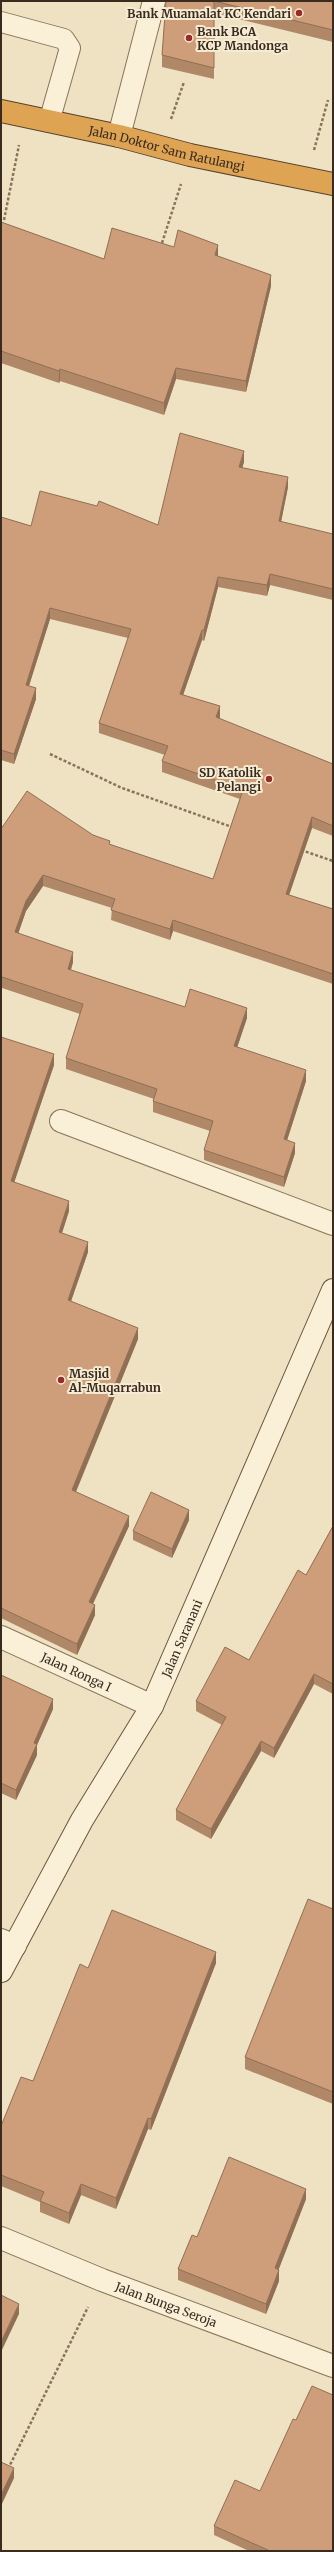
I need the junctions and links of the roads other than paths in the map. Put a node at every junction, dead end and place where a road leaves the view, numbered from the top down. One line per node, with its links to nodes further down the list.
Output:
1 (154, 1): 5 (street)
2 (1, 22): 4 (lane)
3 (1, 111): 4 (highway, Jalan Doktor Sam Ratulangi)
4 (49, 122): 5 (highway, Jalan Doktor Sam Ratulangi)
5 (119, 136): 6 (highway, Jalan Doktor Sam Ratulangi)
6 (333, 184)
7 (61, 1122): 8 (street)
8 (333, 1224)
9 (333, 1290): 11 (street, Jalan Saranani)
10 (1, 1637): 11 (street, Jalan Ronga I)
11 (152, 1706): 12 (street, Jalan Saranani)
12 (8, 1943): 13 (street, Jalan Saranani)
13 (1, 1971)
14 (1, 2238): 15 (street, Jalan Bunga Seroja)
15 (333, 2366)

